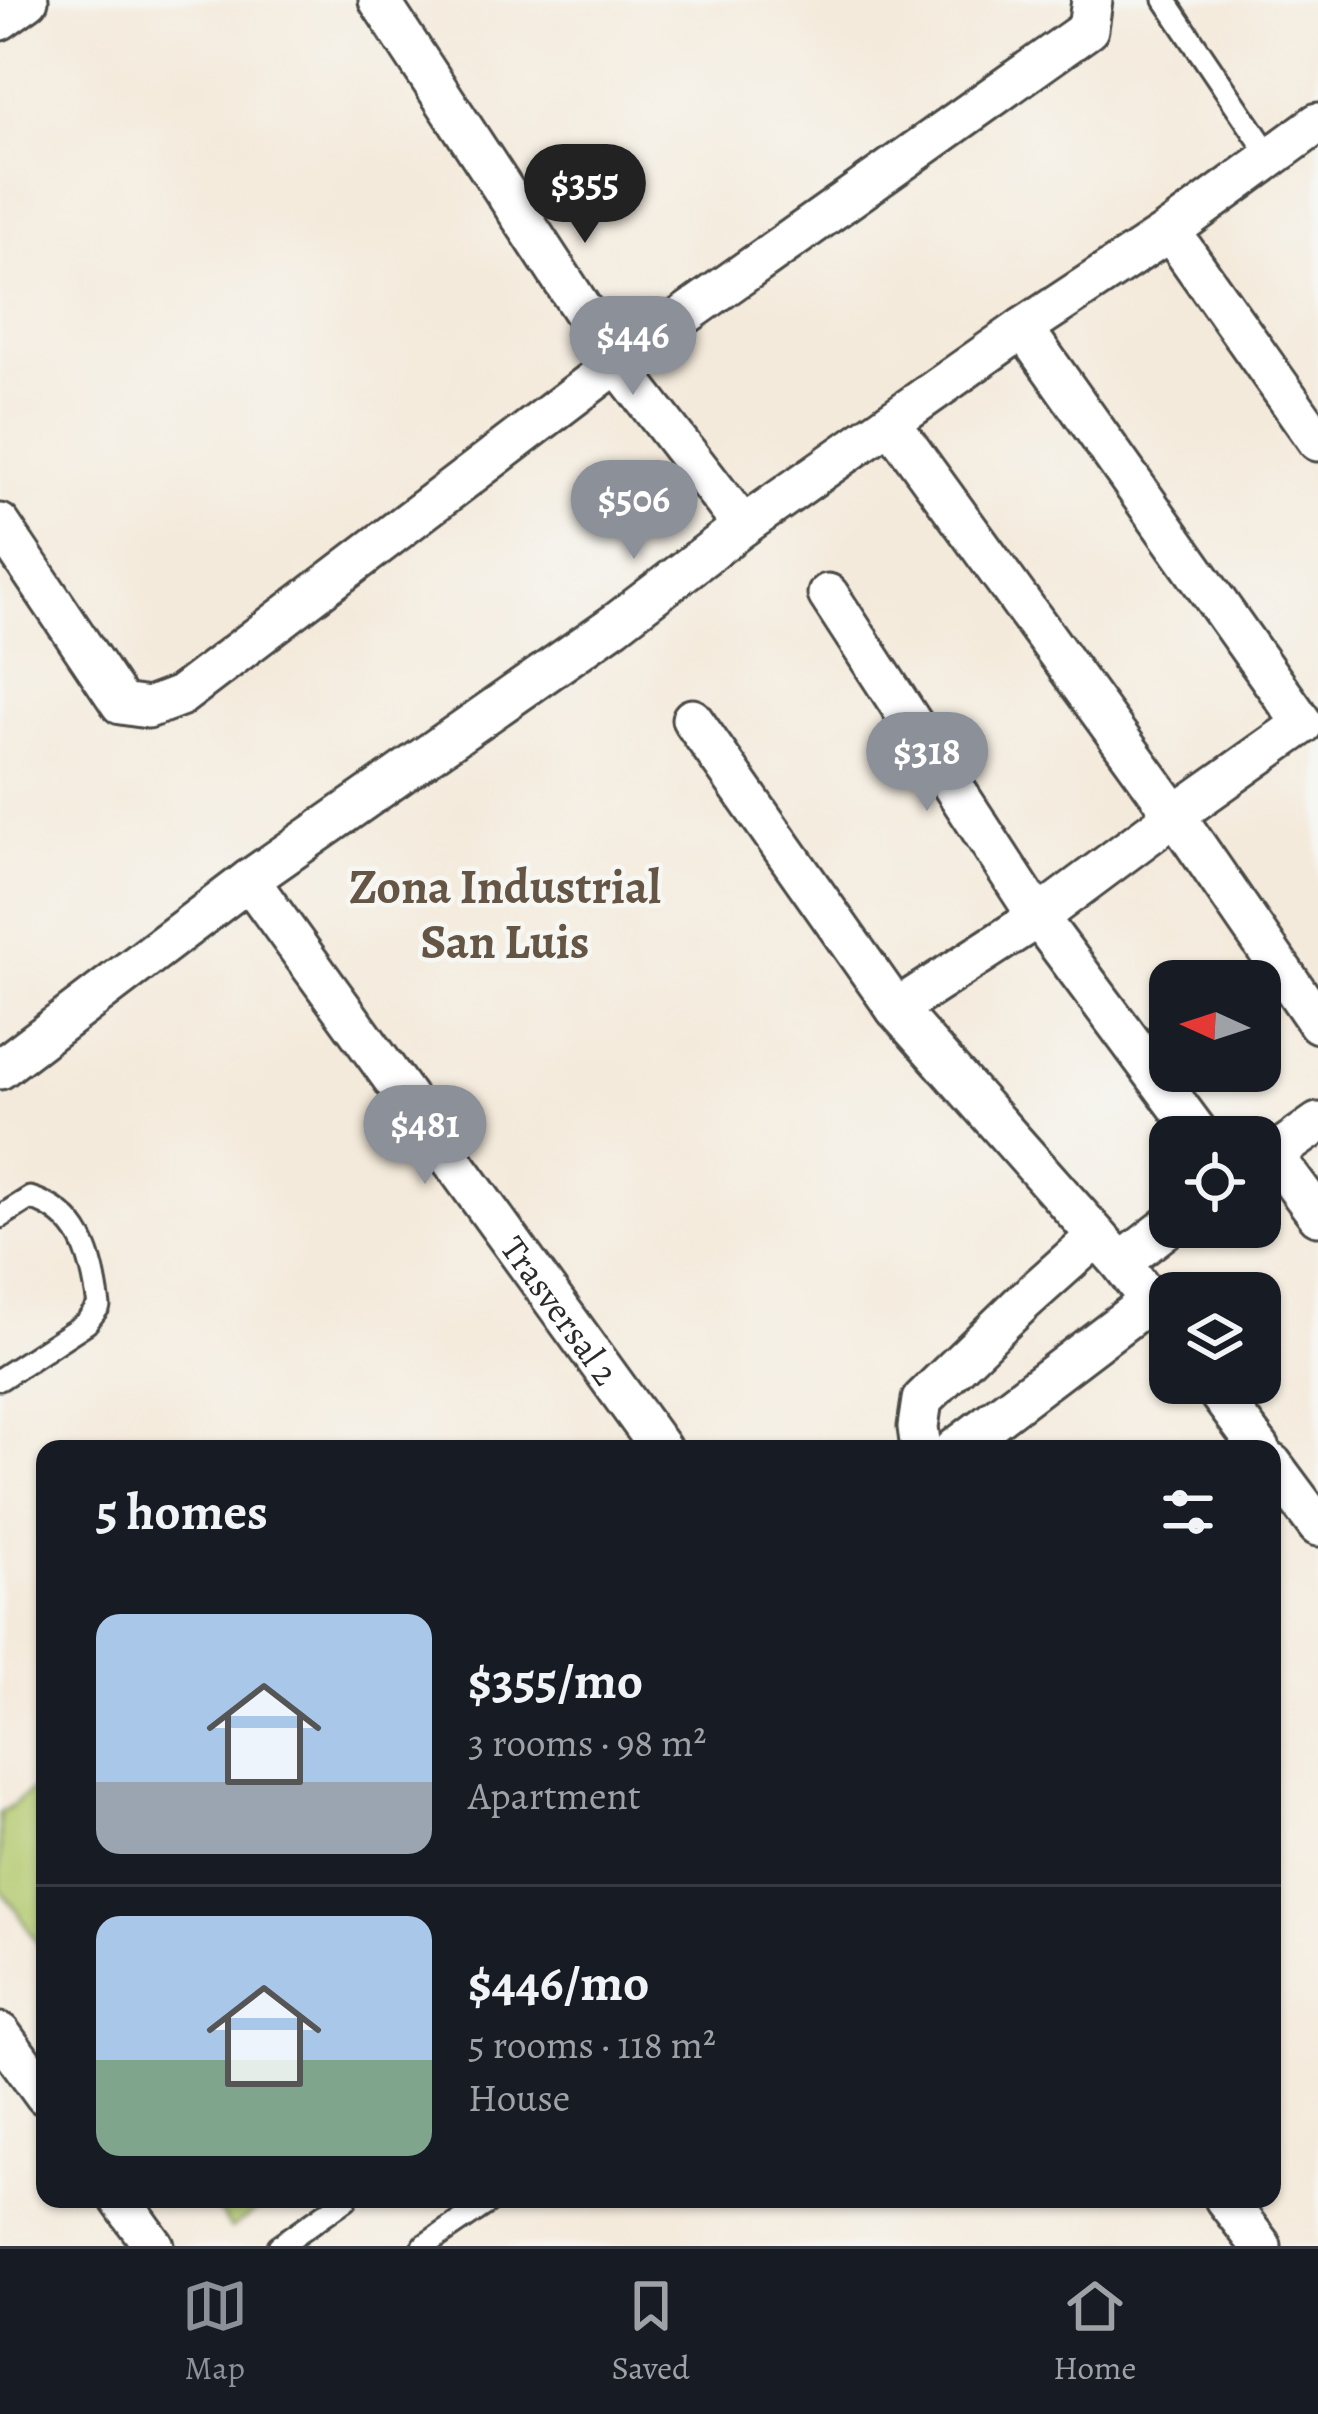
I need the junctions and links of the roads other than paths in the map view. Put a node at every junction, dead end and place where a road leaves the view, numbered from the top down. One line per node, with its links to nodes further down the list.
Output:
1 (28, 0): 5 (street)
2 (380, 0): 10 (street)
3 (1092, 0): 10 (street)
4 (1165, 0): 7 (lane)
5 (0, 20)
6 (1318, 123): 7 (street)
7 (1270, 156): 8 (street)
8 (1170, 231): 9 (street); 12 (street)
9 (1023, 328): 11 (street); 17 (street)
10 (616, 363): 13 (street); 14 (street)
11 (890, 422): 14 (street); 18 (street)
12 (1318, 441)
13 (0, 524)
14 (742, 526): 19 (street)
15 (828, 594): 20 (street)
16 (692, 719): 21 (street)
17 (1313, 728): 18 (street)
18 (1174, 815): 20 (street); 22 (street)
19 (249, 880): 23 (street); 36 (street, Trasversal 2)
20 (1038, 917): 21 (street); 24 (street)
21 (896, 1009): 31 (street)
22 (1318, 1023)
23 (0, 1069)
24 (1185, 1116)
25 (1318, 1124): 26 (street)
26 (1281, 1150)
27 (1281, 1175): 28 (street)
28 (1318, 1215)
29 (0, 1217): 34 (lane)
30 (1149, 1234): 31 (street)
31 (1109, 1250): 32 (street); 37 (street)
32 (1149, 1301)
33 (1149, 1322): 38 (street)
34 (0, 1379)
35 (1227, 1404): 39 (street)
36 (654, 1440)
37 (920, 1440)
38 (969, 1440)
39 (1253, 1440)
40 (1281, 1476): 41 (street)
41 (1318, 1526)
42 (0, 2033): 43 (street)
43 (36, 2083)
44 (127, 2208): 48 (street)
45 (333, 2208): 49 (lane)
46 (480, 2208): 50 (lane)
47 (1232, 2208): 51 (street)
48 (154, 2246)
49 (279, 2246)
50 (424, 2246)
51 (1261, 2246)

